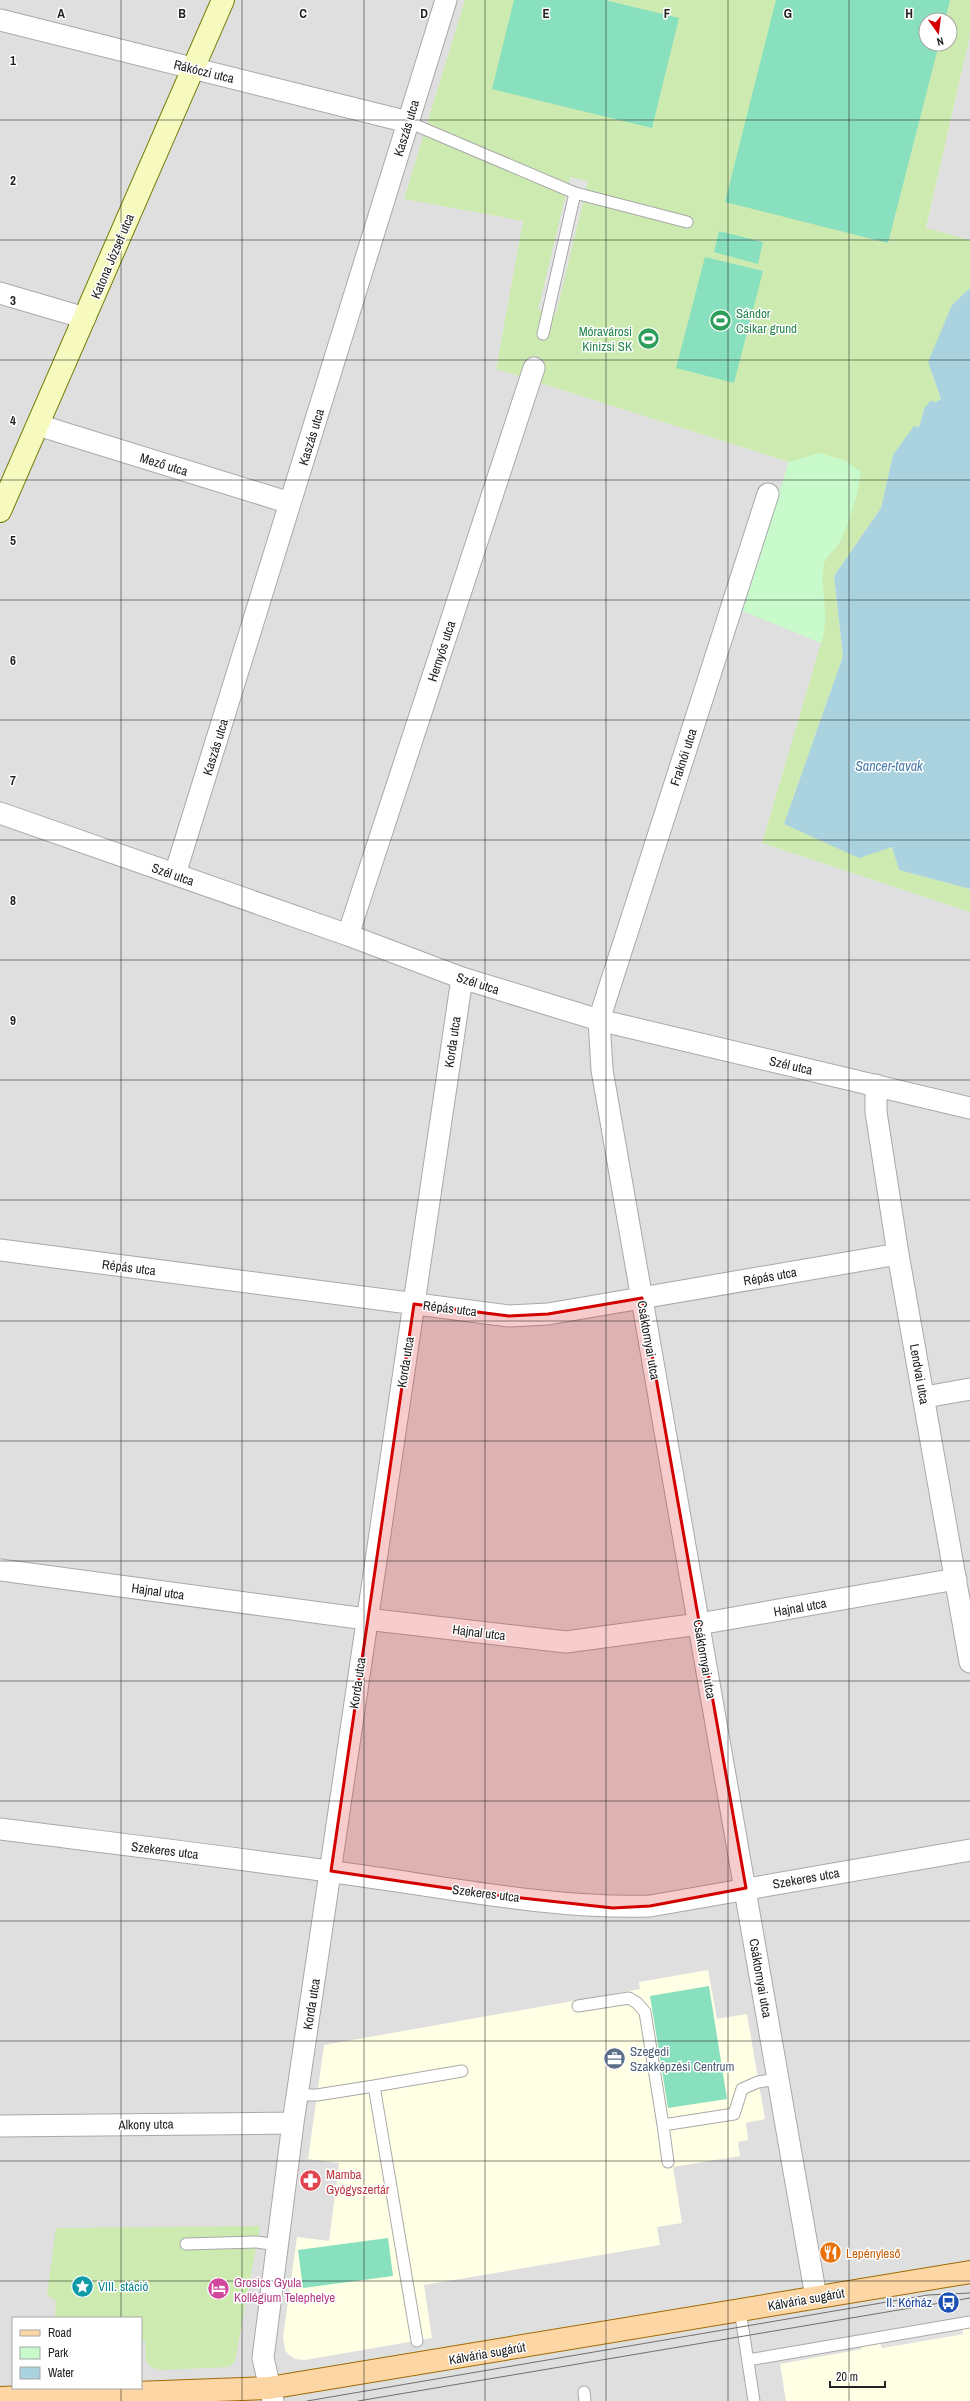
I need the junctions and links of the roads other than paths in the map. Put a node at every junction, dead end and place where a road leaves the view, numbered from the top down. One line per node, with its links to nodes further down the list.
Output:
1 (223, 0): 4 (street, Katona József utca)
2 (446, 0): 5 (street, Kaszás utca)
3 (0, 20): 4 (street, Rákóczi utca)
4 (193, 69): 5 (street, Rákóczi utca); 9 (street, Katona József utca)
5 (408, 122): 6 (lane); 14 (street, Kaszás utca)
6 (575, 193): 7 (lane); 10 (lane)
7 (687, 222)
8 (0, 293): 9 (street)
9 (85, 318): 12 (street, Katona József utca)
10 (543, 334)
11 (534, 368): 18 (street, Hernyós utca)
12 (38, 425): 14 (street, Mező utca); 15 (street, Katona József utca)
13 (768, 494): 20 (street, Fraknói utca)
14 (290, 503): 17 (street, Kaszás utca)
15 (0, 511)
16 (0, 813): 17 (street, Szél utca)
17 (175, 874): 18 (street, Szél utca)
18 (348, 935): 19 (street, Szél utca)
19 (462, 978): 20 (street, Szél utca); 26 (street, Korda utca)
20 (598, 1020): 21 (street, Szél utca); 25 (street, Csáktornyai utca)
21 (876, 1085): 22 (street, Szél utca); 24 (street, Lendvai utca)
22 (970, 1108)
23 (0, 1250): 26 (street, Répás utca)
24 (898, 1254): 25 (street, Répás utca); 28 (street, Lendvai utca)
25 (642, 1298): 26 (street, Répás utca); 32 (street, Csáktornyai utca)
26 (414, 1304): 31 (street, Korda utca)
27 (970, 1389): 28 (street)
28 (924, 1397): 30 (street, Lendvai utca)
29 (0, 1570): 31 (street, Hajnal utca)
30 (956, 1579): 32 (street, Hajnal utca); 33 (street, Lendvai utca)
31 (366, 1619): 32 (street, Hajnal utca); 36 (street, Korda utca)
32 (699, 1624): 37 (street, Csáktornyai utca)
33 (970, 1662)
34 (0, 1829): 36 (street, Szekeres utca)
35 (970, 1850): 37 (street, Szekeres utca)
36 (331, 1871): 37 (street, Szekeres utca); 42 (street, Korda utca)
37 (746, 1888): 40 (street, Csáktornyai utca)
38 (578, 2006): 44 (lane)
39 (462, 2071): 41 (lane)
40 (778, 2079): 44 (lane); 50 (street, Csáktornyai utca)
41 (374, 2086): 42 (lane); 53 (lane)
42 (297, 2095): 43 (street, Korda utca)
43 (293, 2123): 45 (street, Alkony utca); 48 (street, Korda utca)
44 (663, 2125): 46 (lane)
45 (0, 2126)
46 (668, 2162)
47 (186, 2244): 48 (lane)
48 (277, 2246): 55 (street, Korda utca)
49 (970, 2272): 50 (main road, Kálvária sugárút)
50 (816, 2297): 51 (main road, Kálvária sugárút)
51 (740, 2310): 54 (lane); 55 (main road, Kálvária sugárút)
52 (970, 2322): 54 (lane)
53 (417, 2341)
54 (748, 2360): 57 (lane)
55 (271, 2395): 56 (main road, Kálvária sugárút)
56 (0, 2398)
57 (754, 2401)

